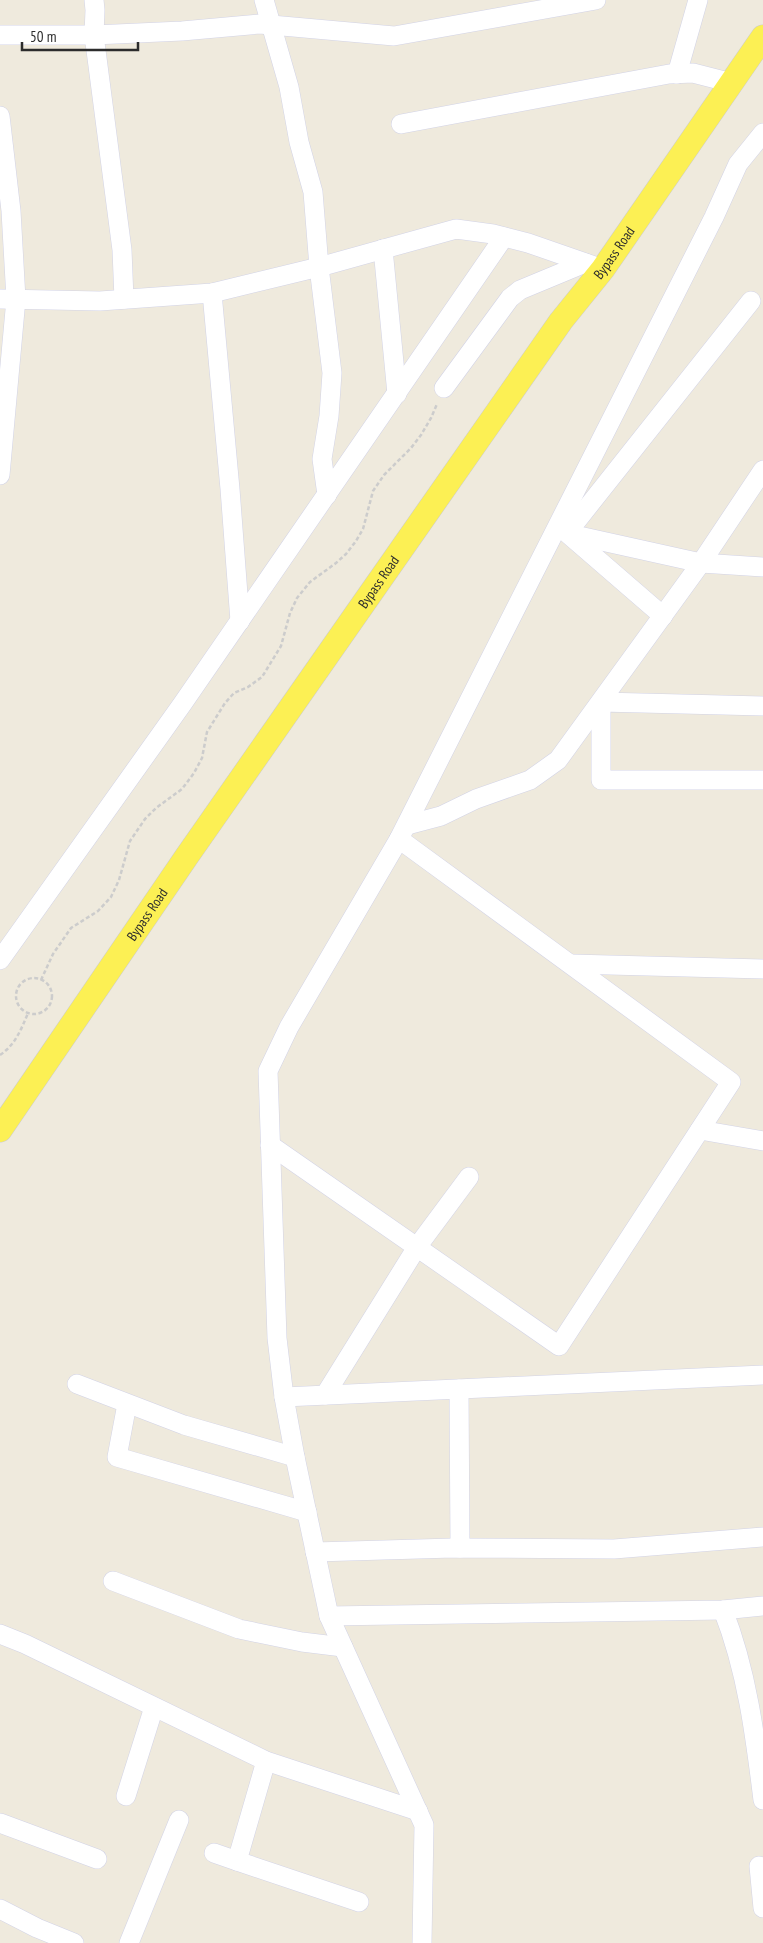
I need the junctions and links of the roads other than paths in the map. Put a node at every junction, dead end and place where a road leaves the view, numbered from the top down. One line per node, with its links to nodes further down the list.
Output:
1 (94, 0): 7 (street)
2 (264, 0): 5 (street)
3 (596, 0): 5 (street)
4 (698, 0): 9 (street)
5 (270, 25): 7 (street); 17 (street)
6 (0, 35): 7 (street)
7 (94, 35): 20 (street)
8 (763, 37): 10 (main road, Bypass Road)
9 (677, 74): 10 (street); 12 (street)
10 (732, 83): 16 (main road, Bypass Road)
11 (0, 116): 19 (street)
12 (401, 124)
13 (763, 133): 27 (street)
14 (504, 237): 15 (street); 16 (street); 23 (street)
15 (383, 250): 17 (street); 23 (street)
16 (594, 266): 22 (street); 39 (main road, Bypass Road)
17 (319, 267): 18 (street); 26 (street)
18 (212, 293): 20 (street); 31 (street)
19 (8, 299): 20 (street); 25 (street)
20 (124, 299)
21 (751, 301): 27 (street)
22 (444, 388)
23 (397, 394): 26 (street)
24 (763, 470): 28 (street)
25 (0, 475)
26 (327, 495): 31 (street)
27 (562, 530): 28 (street); 30 (street); 35 (street)
28 (701, 563): 29 (street); 30 (street)
29 (763, 567)
30 (663, 616): 32 (street)
31 (240, 621): 36 (street)
32 (601, 702): 33 (street); 34 (street); 35 (street)
33 (763, 706)
34 (763, 780)
35 (403, 832): 37 (street); 42 (street)
36 (0, 957)
37 (571, 964): 38 (street); 40 (street)
38 (763, 969)
39 (0, 1130)
40 (700, 1130): 41 (street); 44 (street)
41 (763, 1141)
42 (270, 1145): 44 (street); 49 (street)
43 (469, 1177): 44 (street)
44 (417, 1247): 48 (street)
45 (763, 1375): 47 (street)
46 (77, 1384): 50 (street)
47 (459, 1389): 48 (street); 54 (street)
48 (325, 1395): 49 (street)
49 (284, 1397): 51 (street)
50 (127, 1404): 51 (street); 52 (street)
51 (295, 1457): 52 (street)
52 (307, 1512): 55 (street)
53 (763, 1537): 54 (street)
54 (460, 1548): 55 (street)
55 (315, 1552): 59 (street)
56 (113, 1582): 61 (street)
57 (763, 1606): 58 (street)
58 (723, 1610): 59 (street); 65 (street)
59 (330, 1616): 61 (street)
60 (0, 1634): 62 (street)
61 (343, 1647): 66 (street)
62 (154, 1707): 63 (street); 64 (street)
63 (266, 1761): 66 (street); 71 (street)
64 (126, 1796)
65 (763, 1800)
66 (418, 1811): 78 (street)
67 (179, 1820): 77 (street)
68 (0, 1823): 70 (street)
69 (214, 1852): 71 (street)
70 (97, 1859)
71 (237, 1860): 73 (street)
72 (758, 1866): 74 (street)
73 (359, 1902)
74 (763, 1908)
75 (0, 1909): 76 (street)
76 (74, 1943)
77 (129, 1943)
78 (422, 1943)

